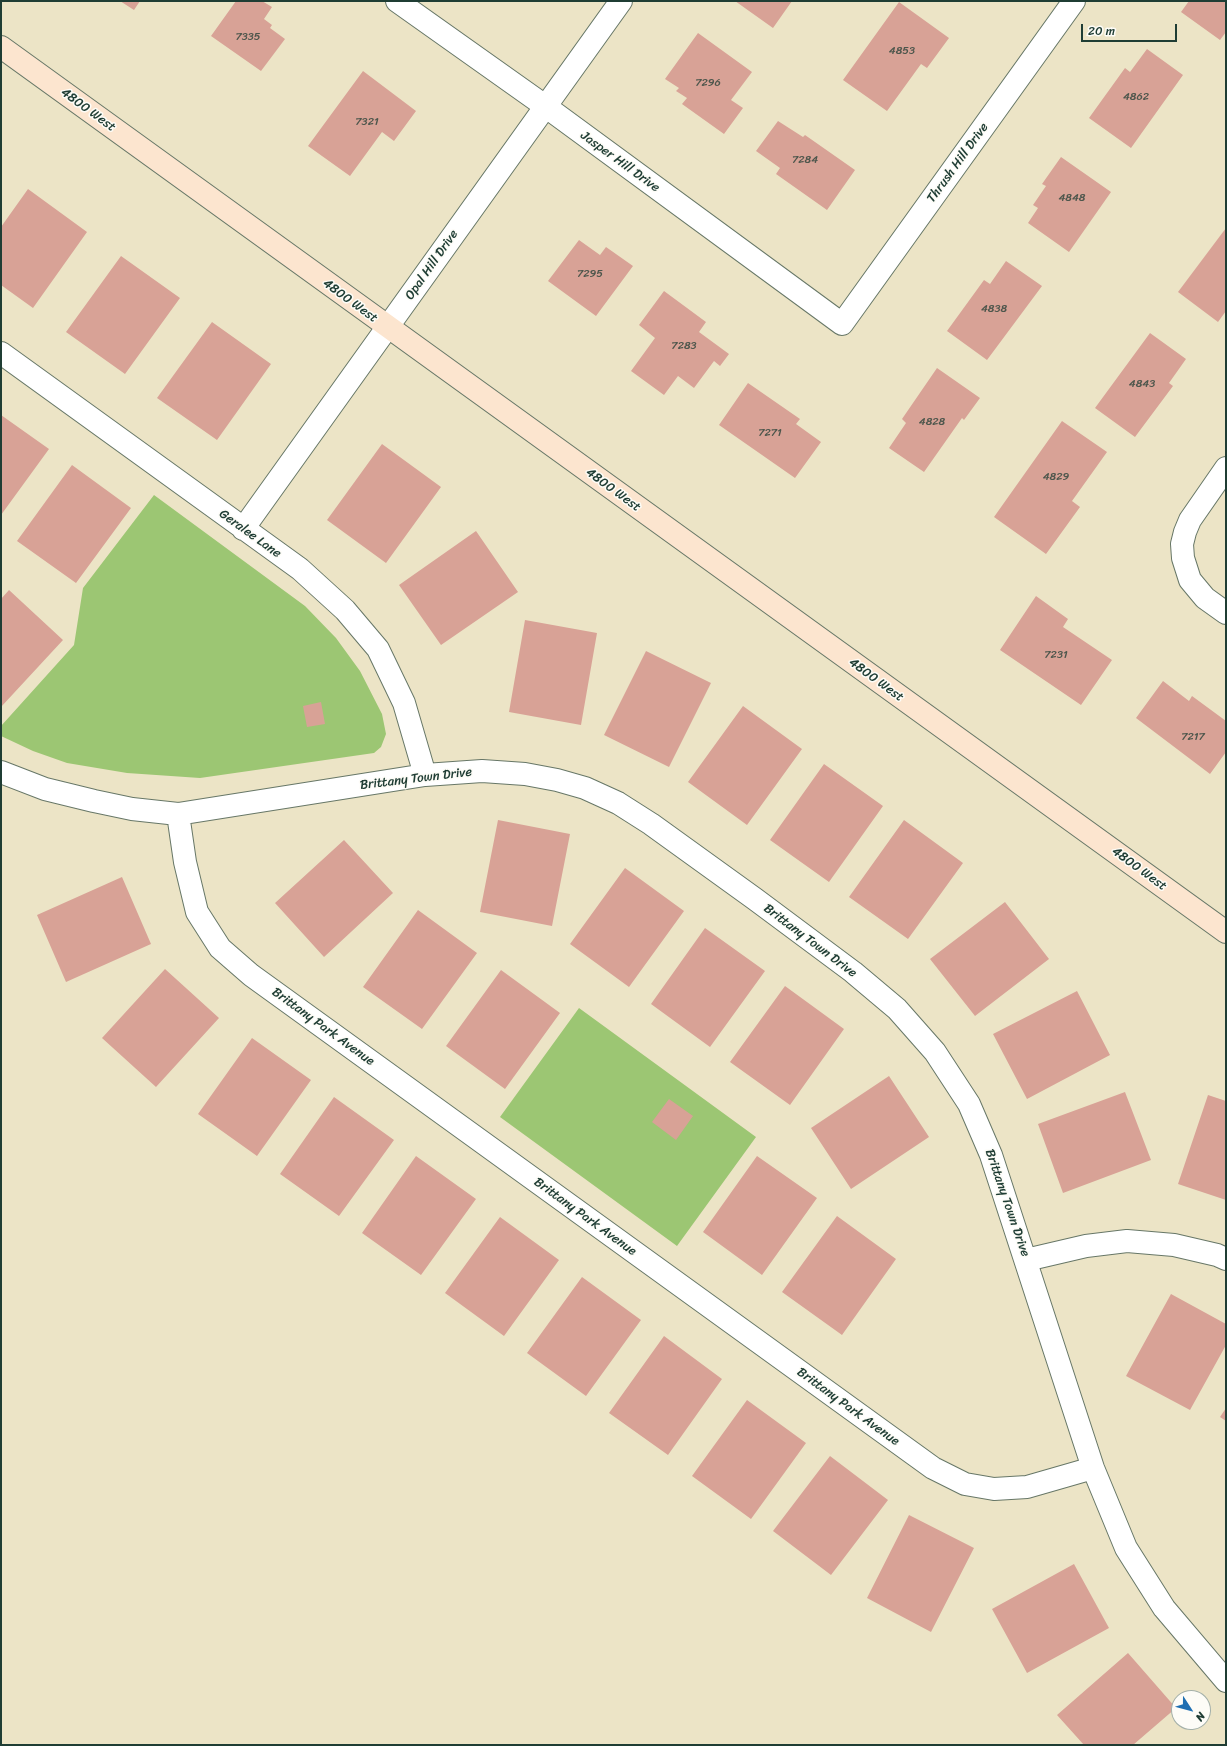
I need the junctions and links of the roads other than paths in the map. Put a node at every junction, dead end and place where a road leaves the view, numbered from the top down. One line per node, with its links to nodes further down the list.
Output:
1 (397, 1): 5 (street, Jasper Hill Drive)
2 (621, 1): 5 (street, Opal Hill Drive)
3 (1074, 1): 6 (street, Thrush Hill Drive)
4 (1, 47): 7 (main road, 4800 West)
5 (545, 106): 6 (street, Jasper Hill Drive); 7 (street, Opal Hill Drive)
6 (842, 324)
7 (388, 328): 10 (street, Opal Hill Drive); 15 (main road, 4800 West)
8 (1, 352): 10 (street, Geralee Lane)
9 (1226, 468): 11 (street)
10 (243, 529): 13 (street, Geralee Lane)
11 (1226, 613)
12 (1, 772): 14 (street, Brittany Town Drive)
13 (425, 775): 14 (street, Brittany Town Drive); 17 (street, Brittany Town Drive)
14 (178, 814): 18 (street, Brittany Park Avenue)
15 (1226, 932)
16 (1226, 1259): 17 (street)
17 (1026, 1260): 18 (street, Brittany Town Drive)
18 (1093, 1468): 19 (street, Brittany Town Drive)
19 (1226, 1681)

